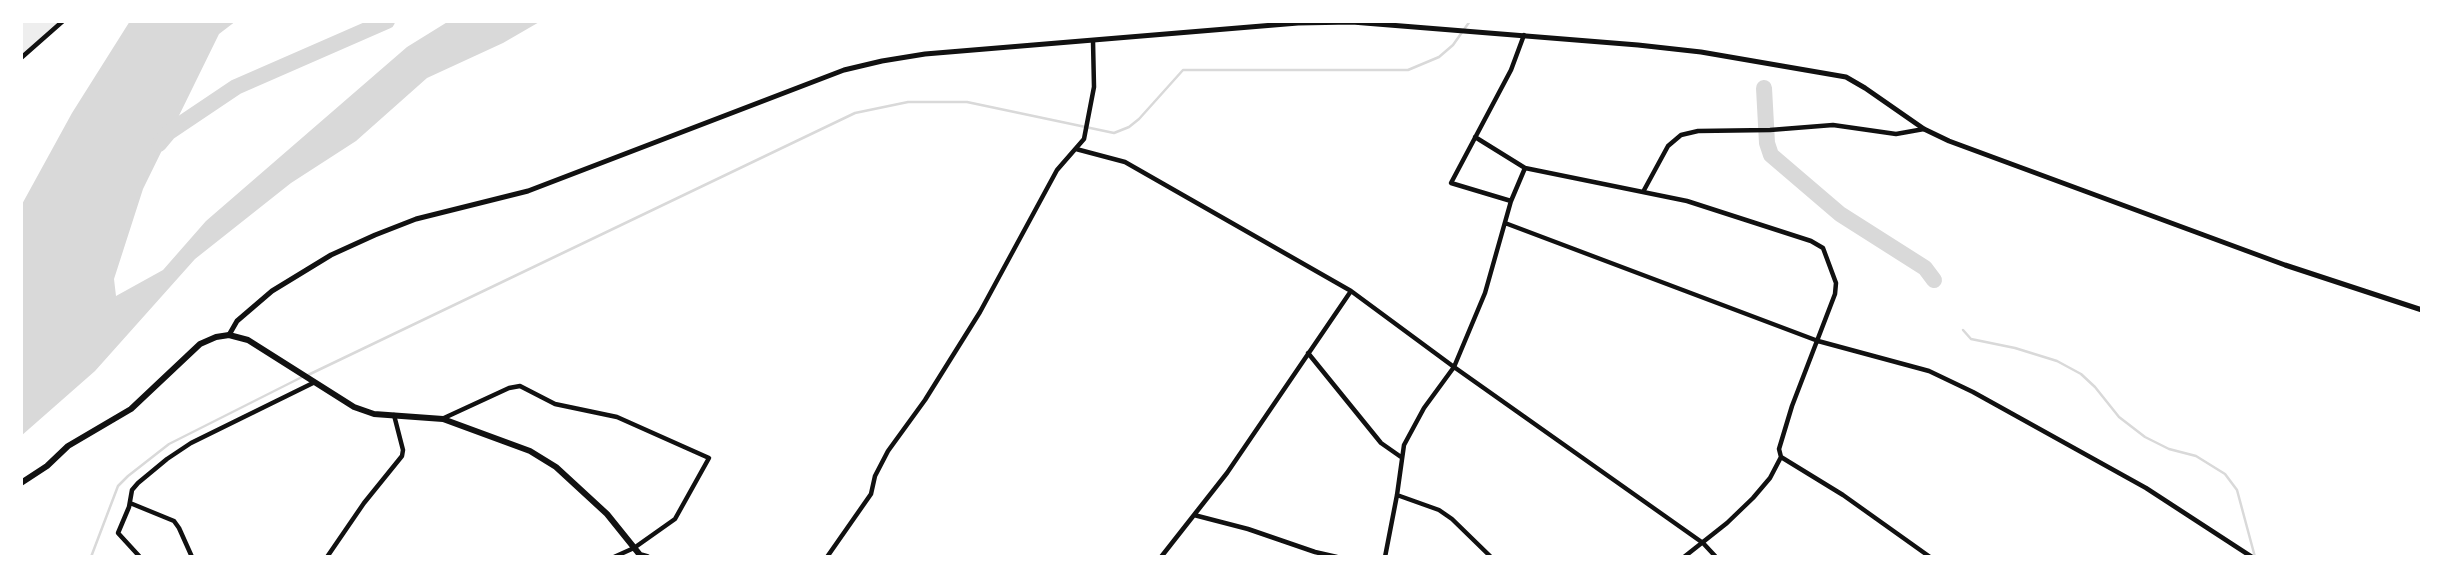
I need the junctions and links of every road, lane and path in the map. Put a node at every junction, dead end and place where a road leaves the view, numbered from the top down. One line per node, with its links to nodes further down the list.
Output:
1 (63, 21): 4 (street)
2 (1524, 36): 3 (street); 5 (street); 6 (street)
3 (1093, 41): 7 (street); 14 (street)
4 (21, 58)
5 (1924, 129): 9 (street); 13 (street)
6 (1475, 138): 8 (street); 10 (street)
7 (1076, 149): 12 (street); 34 (street)
8 (1525, 168): 9 (street); 10 (street)
9 (1642, 192): 15 (street)
10 (1511, 201): 11 (street)
11 (1505, 223): 15 (street); 17 (street)
12 (1351, 291): 16 (street); 17 (street)
13 (2422, 310)
14 (229, 335): 18 (main road); 23 (main road)
15 (1818, 341): 22 (street); 42 (street)
16 (1308, 354): 21 (street); 26 (street)
17 (1454, 367): 21 (street); 27 (street)
18 (313, 383): 19 (main road); 25 (street)
19 (394, 414): 20 (main road); 32 (street)
20 (443, 419): 28 (main road); 28 (street)
21 (1401, 457): 24 (street)
22 (1782, 457): 27 (street); 41 (street)
23 (21, 483)
24 (1397, 495): 37 (street); 38 (street)
25 (130, 503): 30 (street); 31 (street)
26 (1194, 515): 35 (street); 36 (street)
27 (1703, 543): 39 (street); 40 (street)
28 (634, 548): 29 (main road); 33 (street)
29 (643, 556)
30 (140, 557)
31 (192, 557)
32 (327, 557)
33 (614, 557)
34 (827, 557)
35 (1161, 557)
36 (1337, 557)
37 (1385, 557)
38 (1491, 557)
39 (1684, 557)
40 (1716, 557)
41 (1930, 557)
42 (2252, 557)

